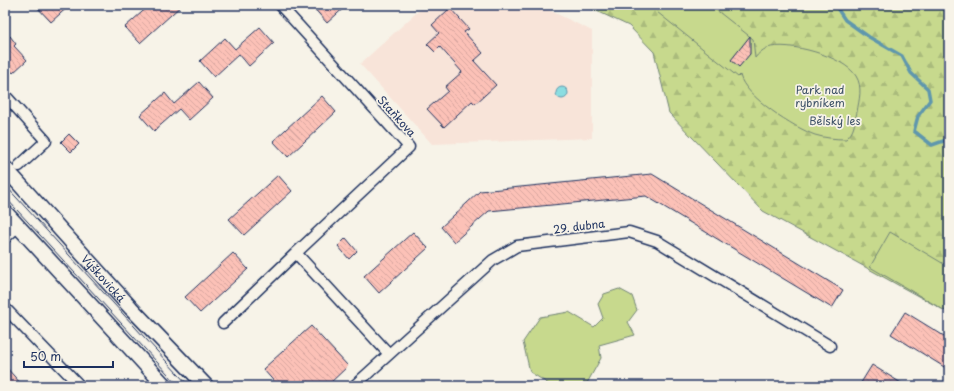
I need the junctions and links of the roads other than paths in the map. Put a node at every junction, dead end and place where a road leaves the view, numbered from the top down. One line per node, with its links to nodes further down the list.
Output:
1 (280, 5): 8 (street, Staňkova)
2 (5, 95): 3 (street)
3 (19, 166)
4 (5, 168): 15 (street, Výškovická)
5 (5, 212): 6 (street)
6 (18, 226): 7 (street); 14 (street)
7 (5, 238)
8 (296, 253): 10 (street, Staňkova); 12 (street)
9 (5, 308): 13 (street)
10 (223, 323)
11 (830, 346): 12 (street, 29. dubna)
12 (389, 354): 16 (street, 29. dubna)
13 (80, 386)
14 (165, 386)
15 (206, 386)
16 (354, 386)

